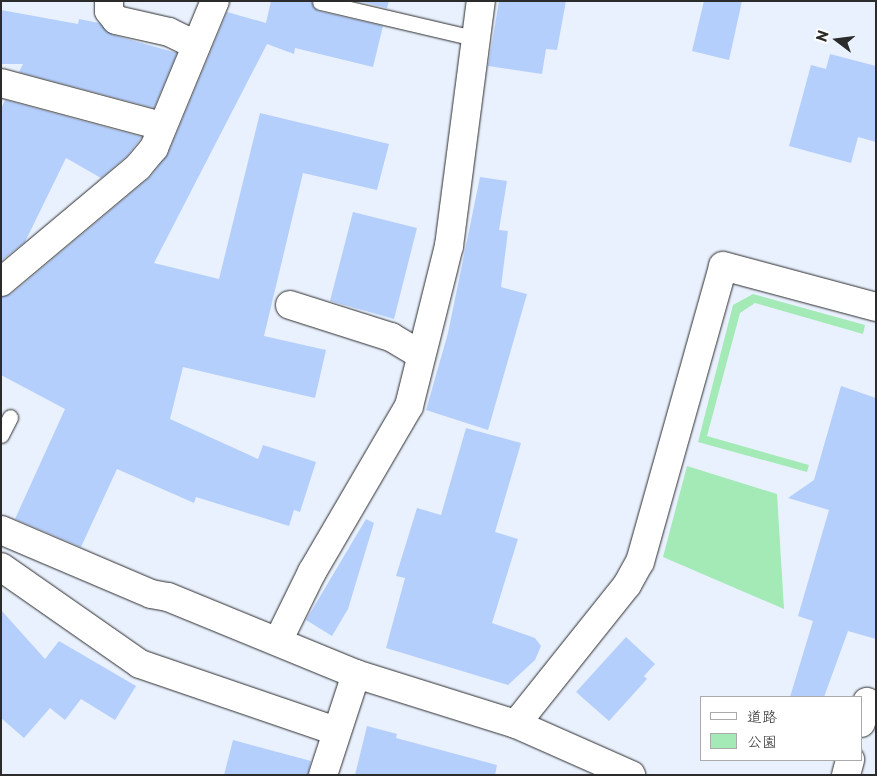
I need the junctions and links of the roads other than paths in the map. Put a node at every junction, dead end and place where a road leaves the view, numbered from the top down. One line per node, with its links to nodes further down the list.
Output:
1 (109, 1): 6 (street)
2 (215, 1): 6 (street)
3 (481, 1): 5 (street)
4 (320, 2): 5 (lane)
5 (473, 38): 12 (street)
6 (196, 45): 8 (street)
7 (1, 83): 8 (street)
8 (162, 126): 9 (street)
9 (1, 282)
10 (290, 305): 12 (street)
11 (876, 308): 19 (street)
12 (421, 355): 17 (street)
13 (10, 417): 14 (lane)
14 (1, 435)
15 (1, 530): 17 (street)
16 (1, 567): 20 (street)
17 (278, 641): 18 (street)
18 (356, 674): 19 (street); 20 (street)
19 (516, 724): 23 (street)
20 (336, 731): 22 (street)
21 (850, 761): 24 (street)
22 (323, 775)
23 (631, 775)
24 (846, 775)

